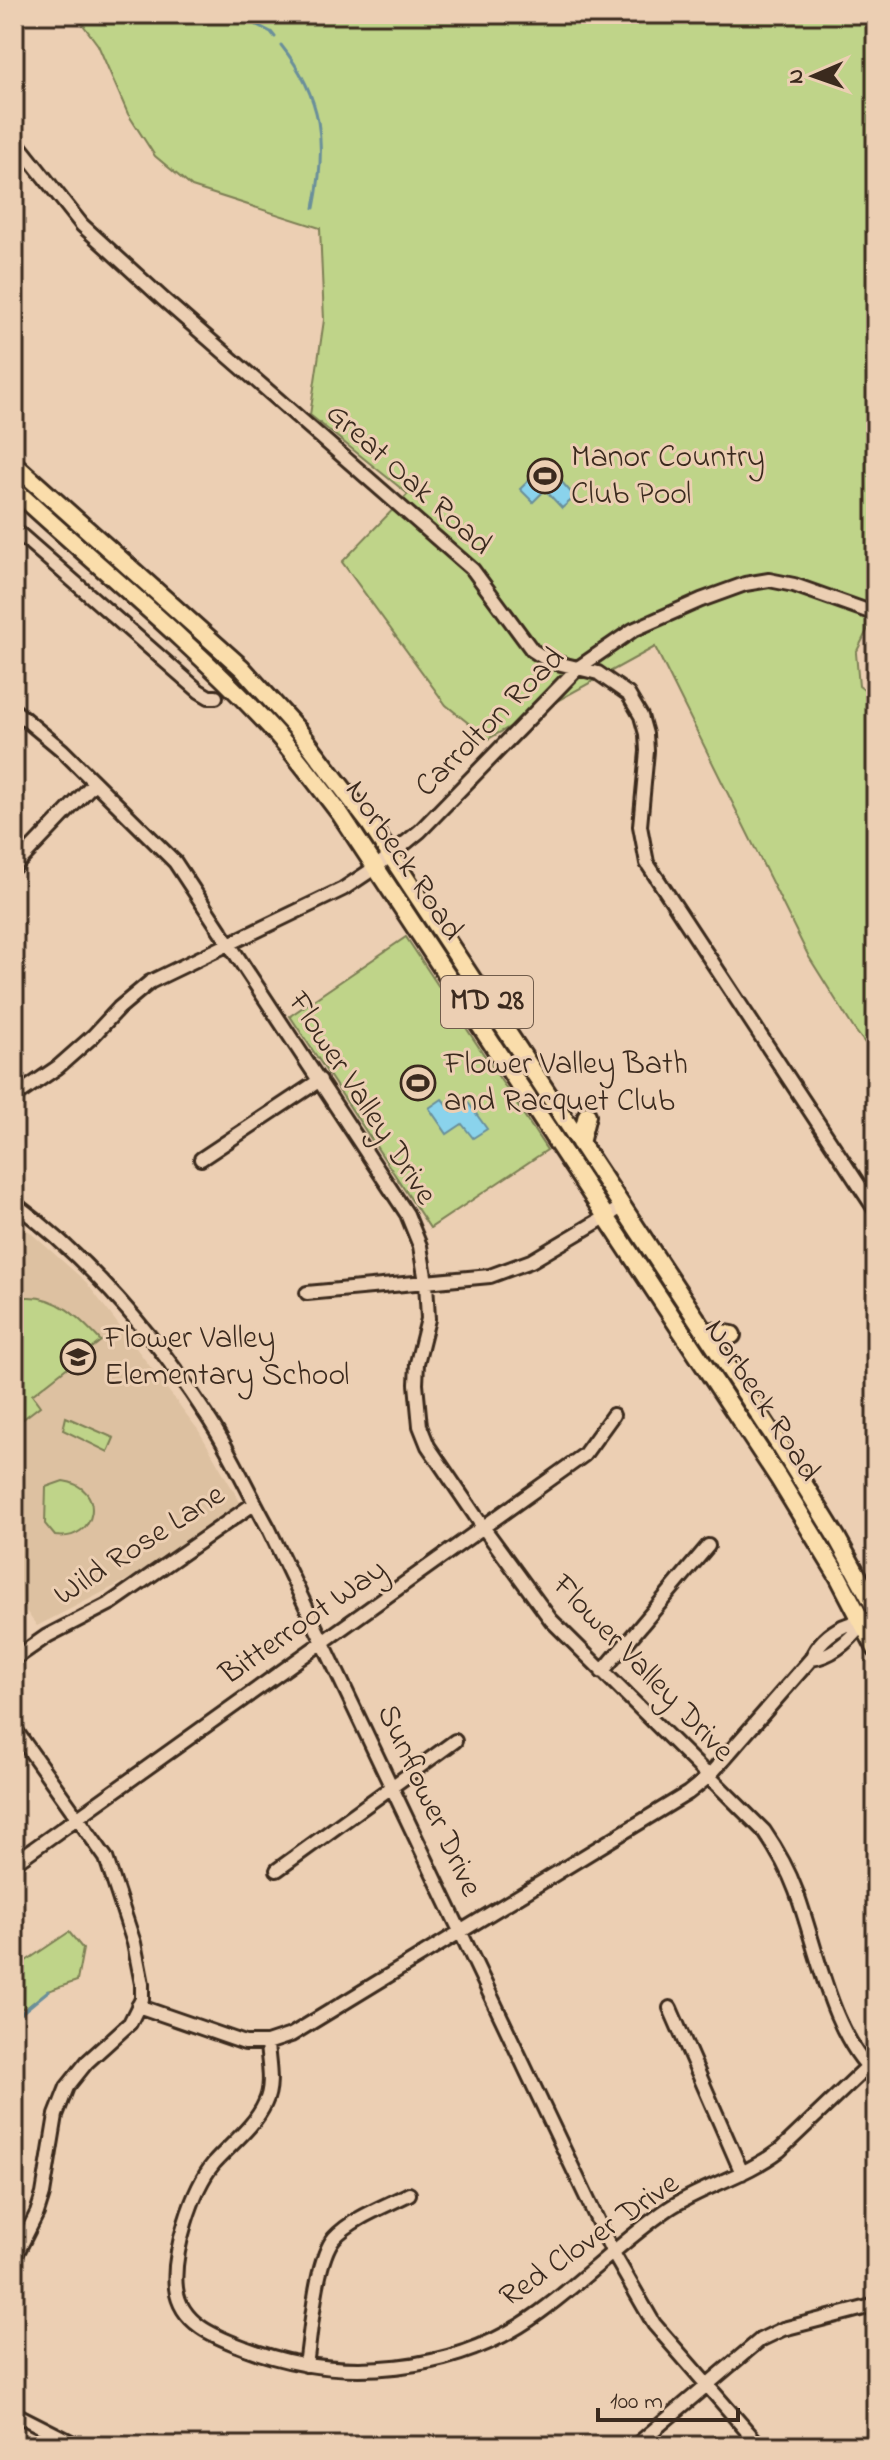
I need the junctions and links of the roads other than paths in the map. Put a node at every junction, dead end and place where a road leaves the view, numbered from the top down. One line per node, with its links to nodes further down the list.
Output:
1 (14, 139): 8 (street, Great Oak Road)
2 (14, 464): 5 (main road, Norbeck Road / MD 28)
3 (14, 489): 14 (main road, Norbeck Road / MD 28)
4 (14, 529): 9 (street)
5 (171, 603): 6 (main road); 12 (main road, Norbeck Road / MD 28)
6 (191, 603)
7 (876, 614): 8 (street, Carrolton Road)
8 (578, 668): 12 (street, Carrolton Road); 21 (street, Great Oak Road)
9 (216, 697)
10 (14, 710): 11 (street, Flower Valley Drive)
11 (94, 783): 13 (street); 15 (street, Flower Valley Drive)
12 (390, 855): 14 (street, Carrolton Road); 19 (main road, Norbeck Road / MD 28)
13 (14, 867)
14 (376, 867): 15 (street, Carrolton Road); 25 (main road, Norbeck Road / MD 28)
15 (230, 945): 16 (street, Flower Valley Drive); 17 (street, Carrolton Road)
16 (320, 1080): 20 (street); 26 (street, Flower Valley Drive)
17 (14, 1097)
18 (587, 1115): 19 (main road)
19 (580, 1143): 23 (main road, Norbeck Road / MD 28)
20 (201, 1159)
21 (872, 1196): 24 (street, Great Oak Road)
22 (14, 1203): 31 (street, Sunflower Drive)
23 (622, 1207): 25 (street); 28 (main road, Norbeck Road / MD 28)
24 (876, 1211)
25 (605, 1218): 26 (street); 35 (main road, Norbeck Road / MD 28)
26 (426, 1282): 27 (street); 32 (street, Flower Valley Drive)
27 (307, 1293)
28 (704, 1330): 29 (main road); 34 (main road, Norbeck Road / MD 28)
29 (732, 1335)
30 (613, 1415): 32 (street, Bitterroot Way)
31 (255, 1503): 36 (street, Sunflower Drive); 38 (street, Wild Rose Lane)
32 (483, 1527): 36 (street, Bitterroot Way); 39 (street, Flower Valley Drive)
33 (708, 1546): 39 (street)
34 (876, 1609)
35 (870, 1620): 37 (main road, Norbeck Road / MD 28); 42 (street)
36 (324, 1643): 43 (street, Sunflower Drive); 44 (street, Bitterroot Way)
37 (876, 1649)
38 (14, 1659)
39 (602, 1672): 42 (street, Flower Valley Drive)
40 (14, 1728): 44 (street)
41 (455, 1741): 43 (street)
42 (708, 1777): 47 (street); 51 (street, Flower Valley Drive)
43 (393, 1786): 46 (street); 47 (street, Sunflower Drive)
44 (78, 1817): 45 (street, Bitterroot Way); 48 (street)
45 (14, 1863)
46 (277, 1870)
47 (461, 1932): 50 (street); 56 (street, Sunflower Drive)
48 (138, 2006): 50 (street); 55 (street)
49 (670, 2008): 52 (street)
50 (267, 2043): 59 (street, Red Clover Drive)
51 (871, 2071): 52 (street, Red Clover Drive)
52 (742, 2173): 56 (street, Red Clover Drive)
53 (409, 2194): 59 (street)
54 (14, 2228): 55 (street)
55 (27, 2232): 57 (street)
56 (613, 2253): 59 (street, Red Clover Drive); 60 (street, Sunflower Drive)
57 (14, 2259)
58 (876, 2305): 60 (street)
59 (306, 2365)
60 (706, 2384): 63 (street); 64 (street, Sunflower Drive)
61 (14, 2413): 62 (street)
62 (79, 2446)
63 (635, 2446)
64 (760, 2446)

